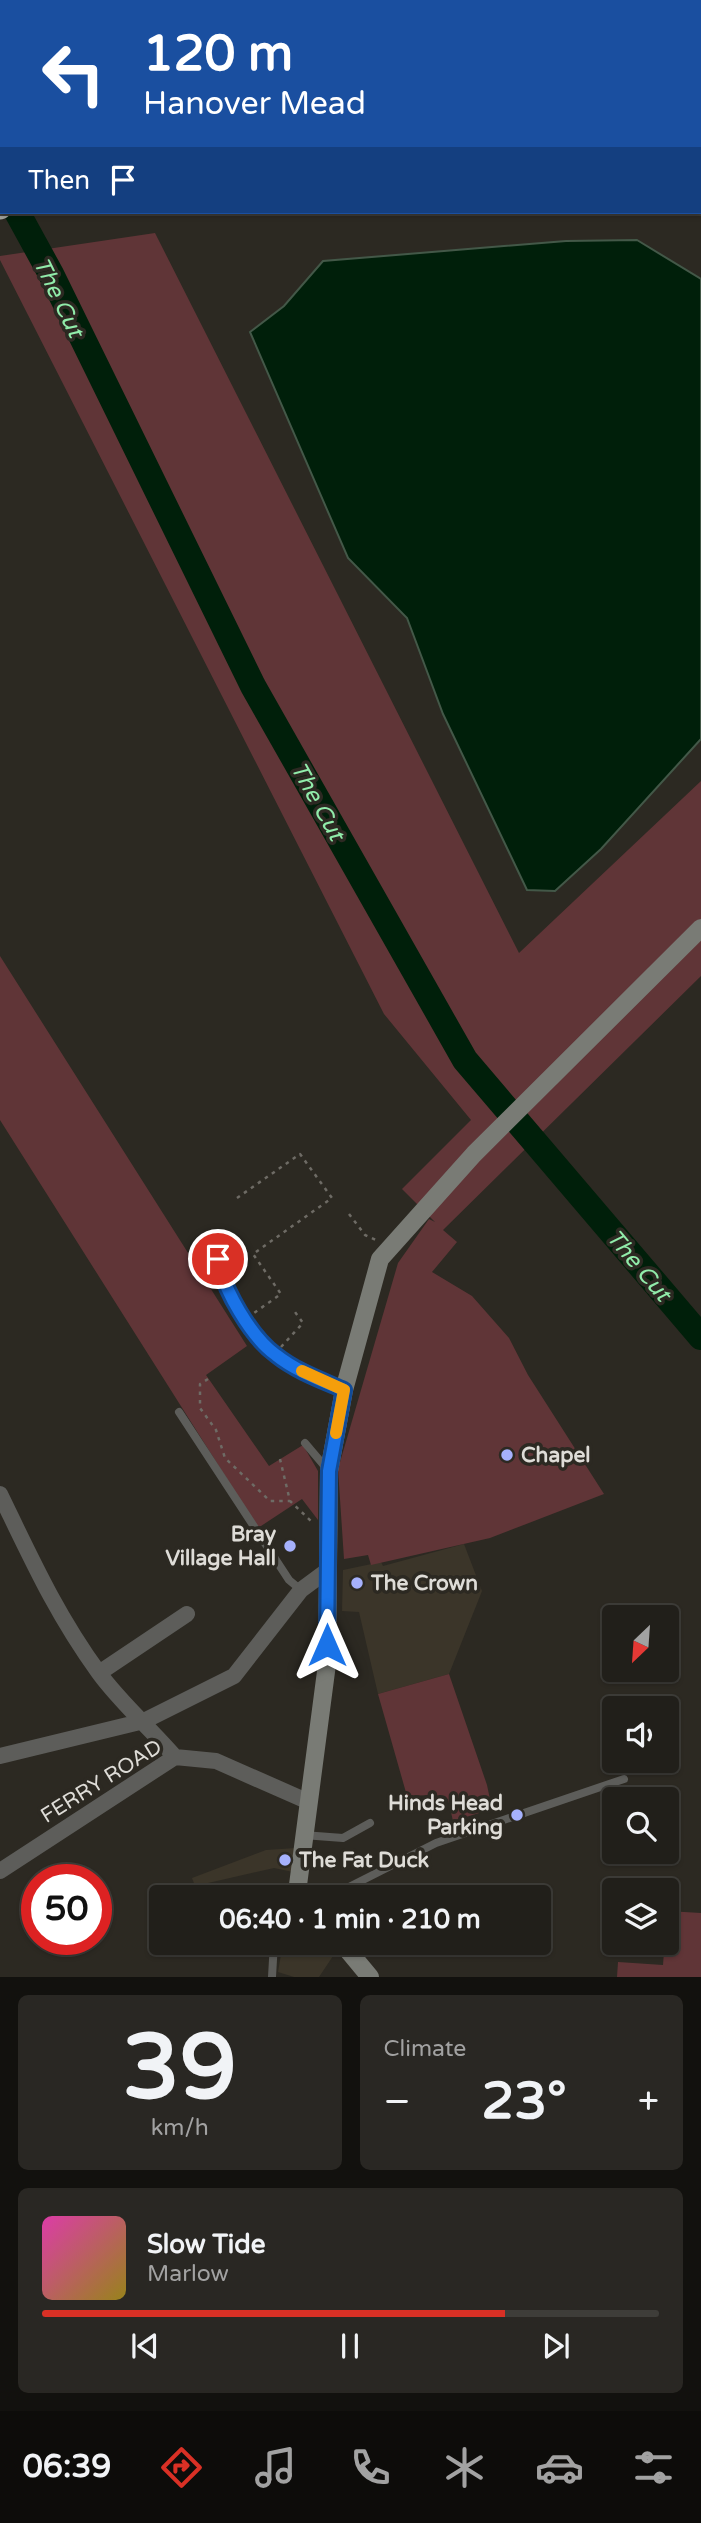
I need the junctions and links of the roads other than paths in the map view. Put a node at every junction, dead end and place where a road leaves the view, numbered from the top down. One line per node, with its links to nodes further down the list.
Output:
1 (701, 928): 3 (main road)
2 (218, 1259): 3 (lane)
3 (344, 1390): 6 (main road)
4 (179, 1412): 9 (lane)
5 (305, 1443): 6 (lane)
6 (329, 1471): 8 (main road)
7 (0, 1494): 11 (street)
8 (328, 1570): 9 (street); 16 (main road)
9 (300, 1590): 12 (street)
10 (187, 1614): 11 (street)
11 (99, 1673): 12 (street)
12 (144, 1721): 13 (street); 14 (street)
13 (0, 1756)
14 (174, 1756): 16 (street, FERRY ROAD); 19 (street, FERRY ROAD)
15 (624, 1779): 21 (lane)
16 (309, 1802): 18 (main road)
17 (370, 1823): 18 (lane)
18 (303, 1835): 20 (main road)
19 (0, 1871)
20 (300, 1885)
21 (353, 1885)
22 (273, 1955): 24 (lane)
23 (352, 1955): 25 (main road)
24 (272, 1977)
25 (370, 1977)

